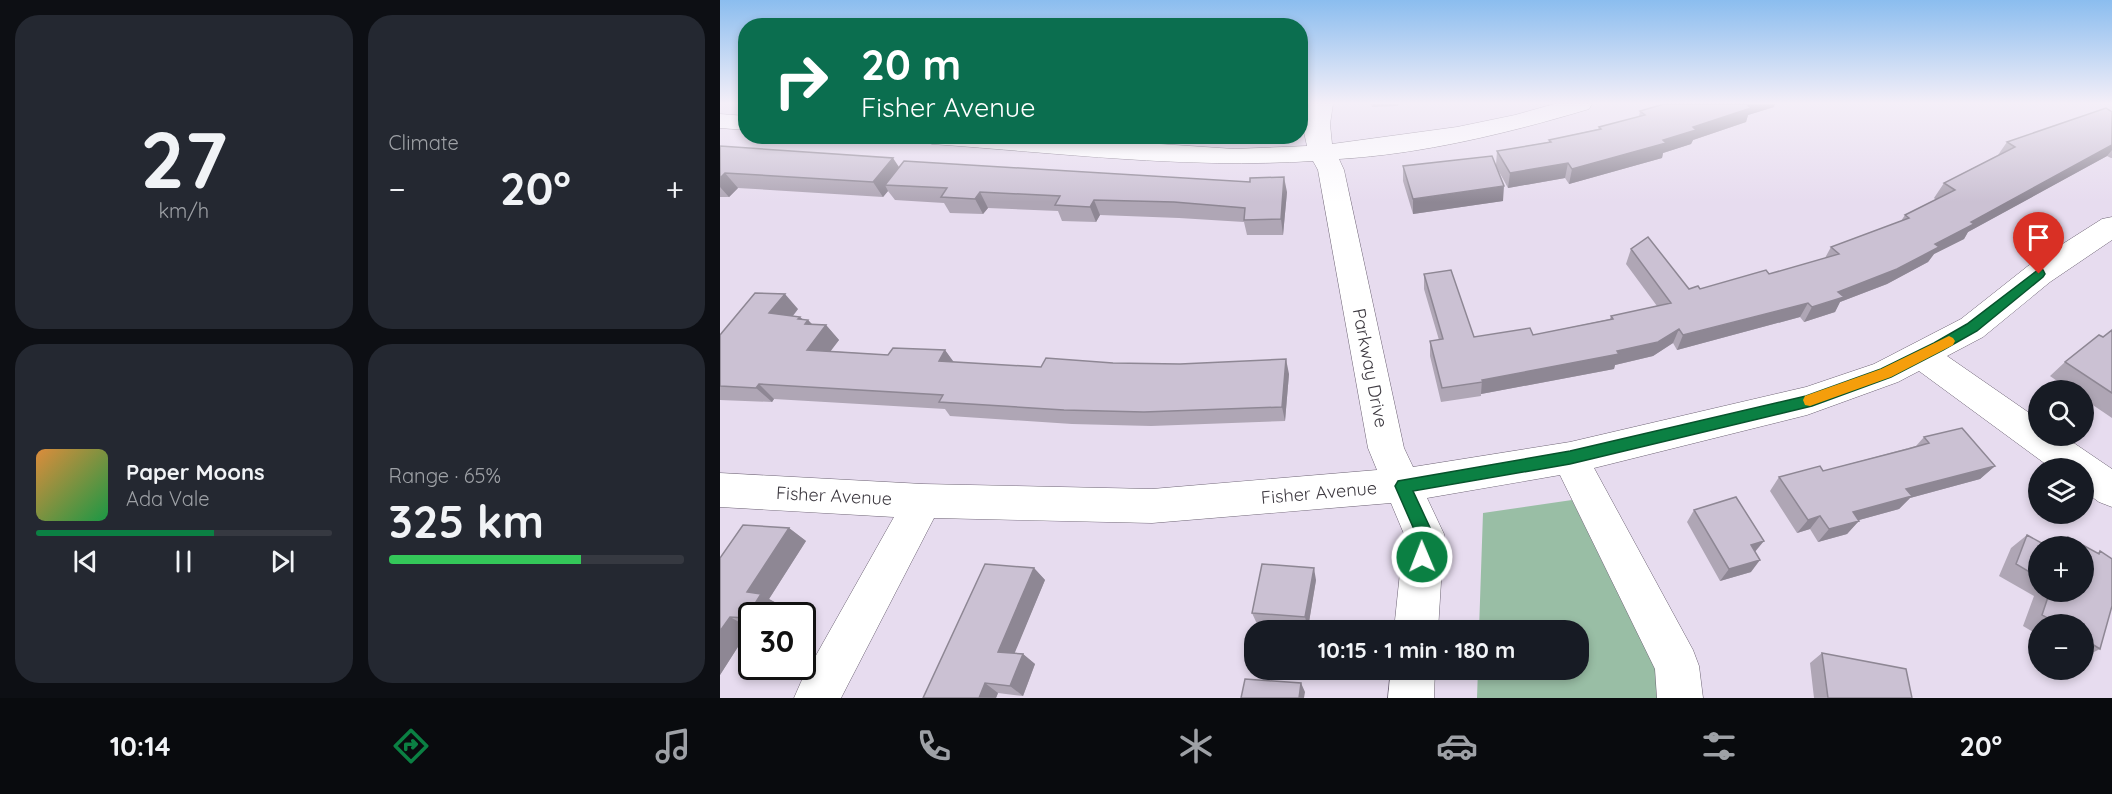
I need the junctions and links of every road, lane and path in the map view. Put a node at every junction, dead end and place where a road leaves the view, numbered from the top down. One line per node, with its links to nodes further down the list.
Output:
1 (1317, 137): 4 (street, Parkway Drive)
2 (1445, 137): 4 (street)
3 (1052, 144): 4 (street)
4 (1322, 153): 10 (street, Parkway Drive)
5 (2112, 226): 6 (street, Fisher Avenue)
6 (1922, 356): 7 (street, Fisher Avenue); 8 (street)
7 (1570, 458): 10 (street, Fisher Avenue); 18 (street)
8 (2066, 458)
9 (2094, 477): 12 (street)
10 (1403, 486): 13 (street, Fisher Avenue); 14 (street, Parkway Drive)
11 (720, 490): 13 (street, Fisher Avenue)
12 (2112, 490)
13 (922, 501): 16 (street)
14 (1417, 620)
15 (1412, 680): 17 (street)
16 (817, 698)
17 (1411, 698)
18 (1680, 698)

